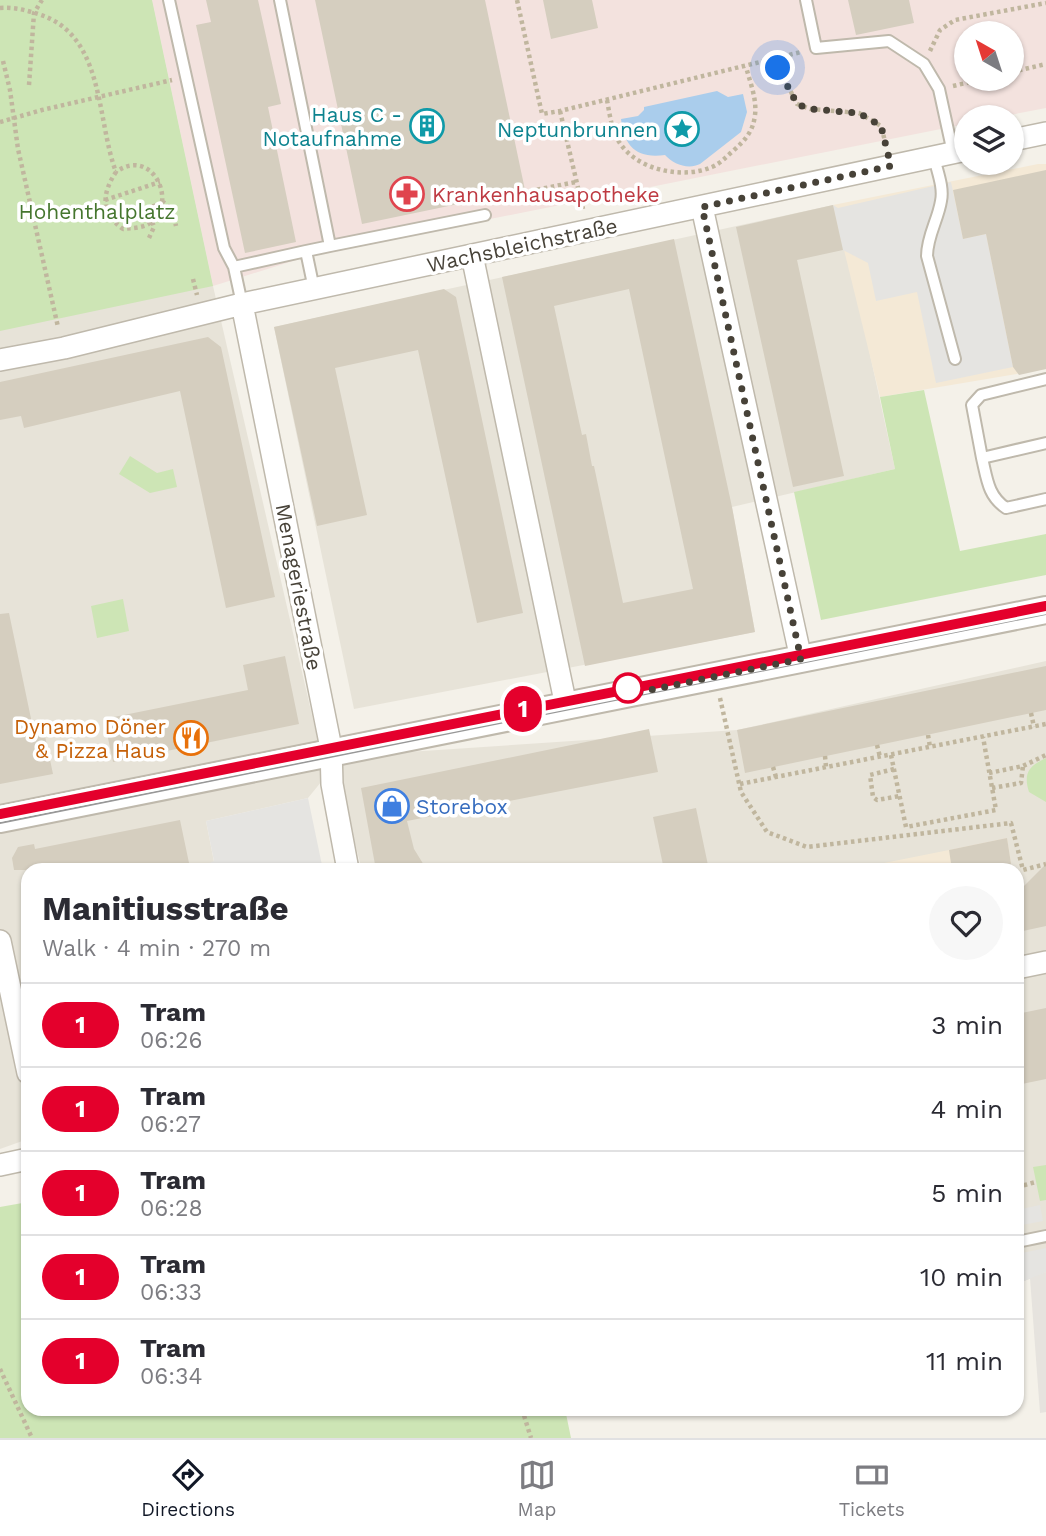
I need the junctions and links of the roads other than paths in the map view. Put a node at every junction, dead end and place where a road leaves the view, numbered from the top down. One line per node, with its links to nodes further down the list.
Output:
1 (169, 0): 12 (lane)
2 (280, 0): 9 (lane)
3 (806, 0): 6 (lane)
4 (1046, 133): 5 (street)
5 (1024, 138)
6 (951, 153): 7 (street, Wachsbleichstraße); 15 (lane)
7 (702, 207): 11 (street, Wachsbleichstraße); 22 (street)
8 (485, 215): 9 (lane)
9 (330, 246): 10 (lane)
10 (306, 251): 12 (lane); 13 (lane)
11 (472, 255): 13 (street, Wachsbleichstraße); 23 (street)
12 (234, 267): 14 (lane)
13 (314, 289): 14 (street, Wachsbleichstraße)
14 (242, 304): 16 (street); 24 (street, Menageriestraße)
15 (955, 359)
16 (0, 360)
17 (1046, 379): 19 (lane)
18 (1046, 443): 19 (lane)
19 (982, 458): 20 (lane)
20 (1046, 499)
21 (1046, 610): 22 (street)
22 (801, 659): 23 (street)
23 (566, 706): 24 (street)
24 (332, 752): 25 (street); 26 (street, Menageriestraße)
25 (0, 818)
26 (347, 863)
27 (0, 941): 30 (street)
28 (1046, 962): 29 (street)
29 (1024, 967)
30 (21, 1040)
31 (21, 1160): 32 (street)
32 (0, 1165)
33 (1046, 1236): 34 (lane)
34 (1024, 1240)

